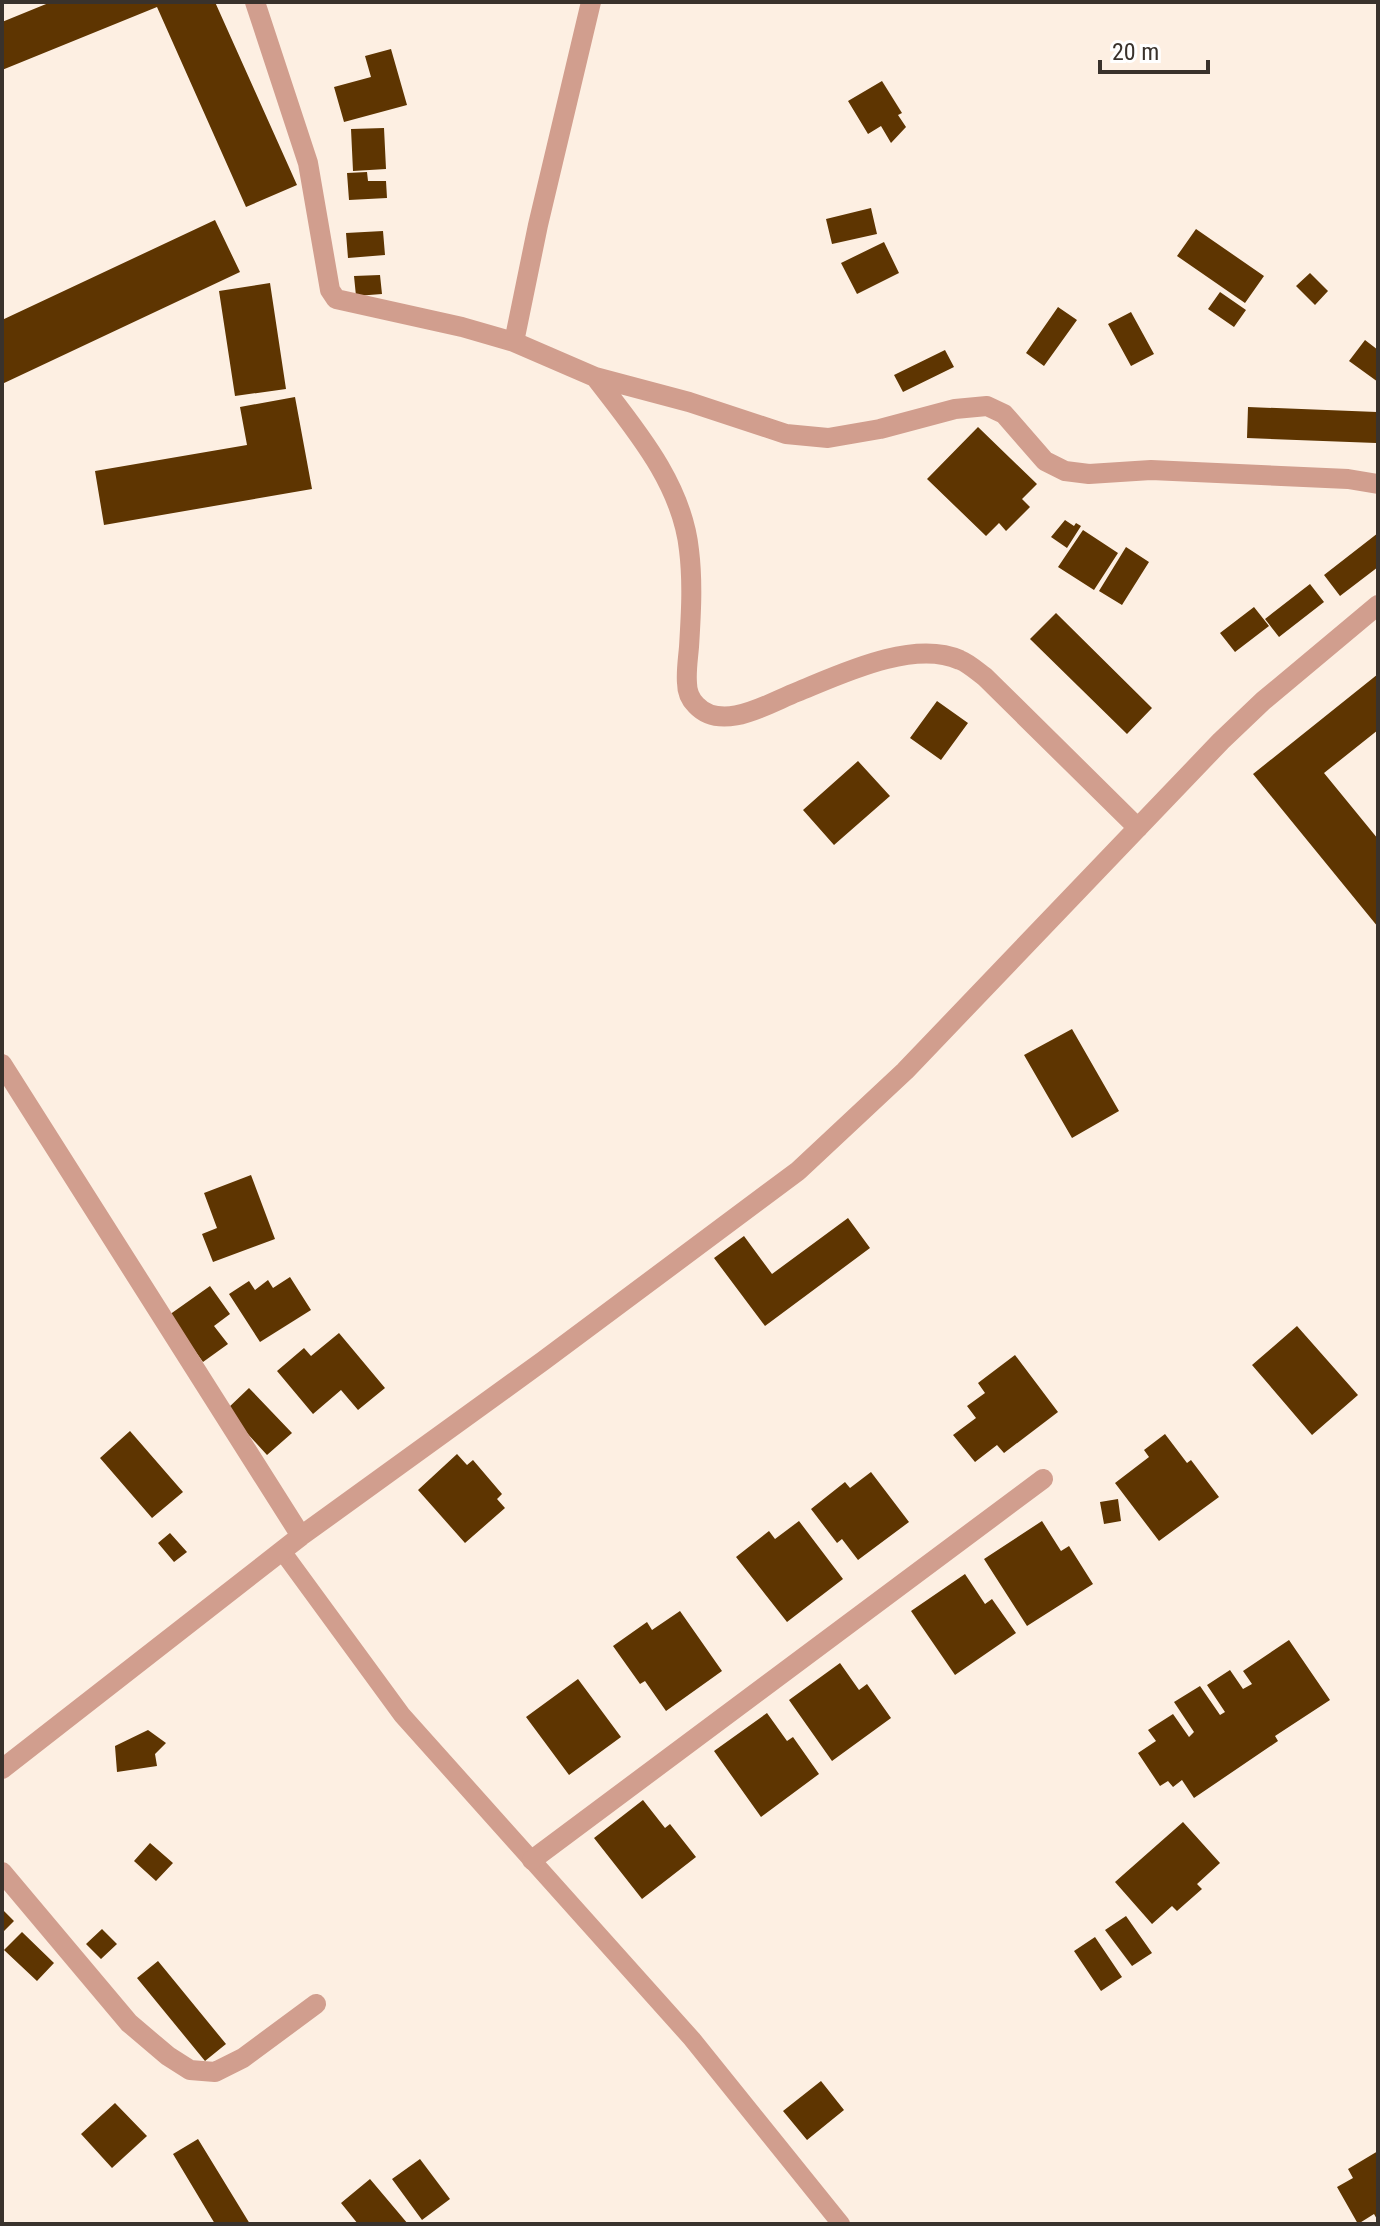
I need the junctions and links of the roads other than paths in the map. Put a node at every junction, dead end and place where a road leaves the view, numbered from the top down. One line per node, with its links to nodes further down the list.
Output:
1 (255, 2): 3 (street)
2 (591, 2): 3 (street)
3 (514, 342): 4 (street)
4 (595, 377): 5 (street); 7 (street)
5 (1378, 484)
6 (1378, 605): 7 (street)
7 (1138, 828): 10 (street)
8 (2, 1064): 10 (street)
9 (1043, 1479): 13 (street)
10 (301, 1536): 11 (street)
11 (282, 1551): 12 (street); 13 (lane)
12 (2, 1769)
13 (532, 1860): 16 (lane)
14 (2, 1872): 15 (street)
15 (316, 2004)
16 (841, 2224)

